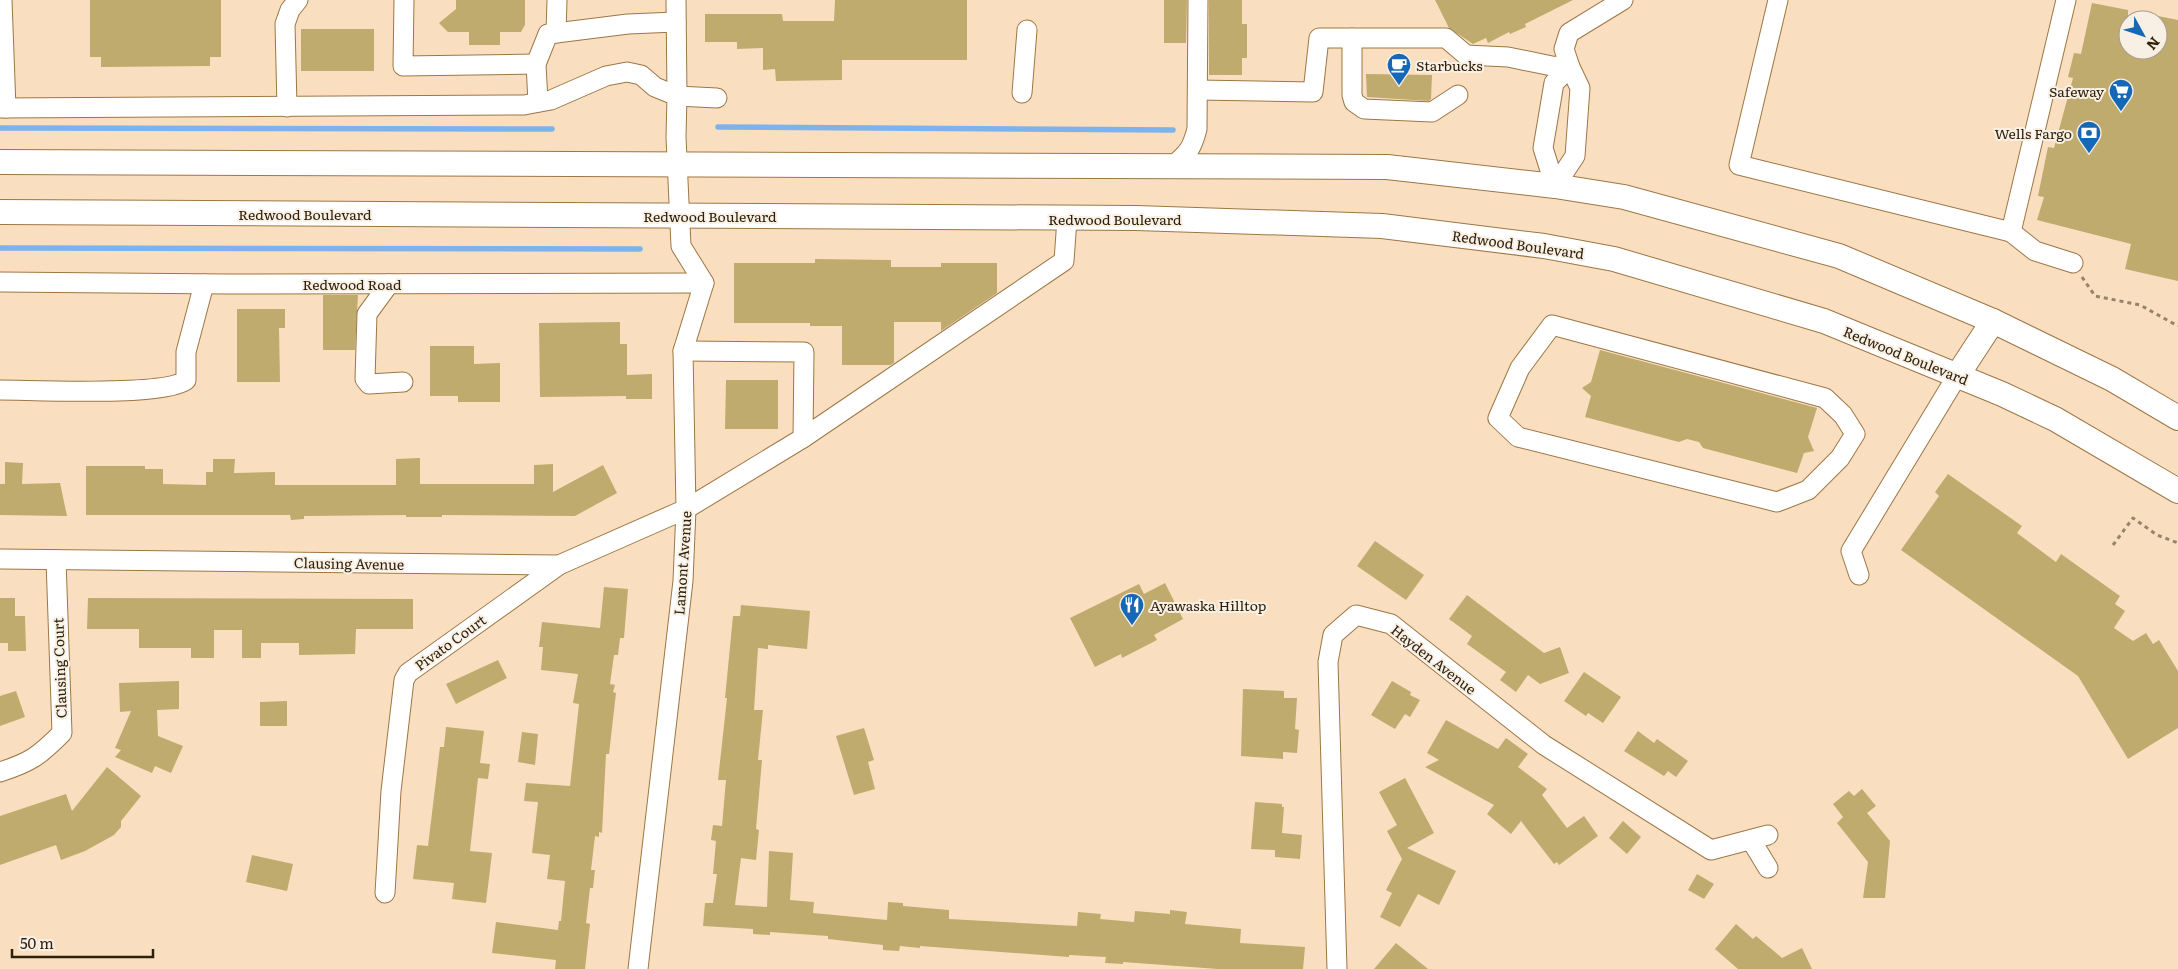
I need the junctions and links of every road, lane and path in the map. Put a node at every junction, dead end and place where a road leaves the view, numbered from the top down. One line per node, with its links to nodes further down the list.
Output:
1 (2, 0): 23 (street)
2 (298, 0): 22 (street)
3 (404, 0): 14 (street)
4 (557, 0): 12 (street)
5 (676, 0): 10 (street)
6 (1198, 0): 16 (street)
7 (1624, 0): 15 (street)
8 (1778, 0): 31 (street)
9 (2066, 0): 31 (street)
10 (676, 22): 12 (street); 19 (street)
11 (1026, 30): 17 (street)
12 (556, 33): 14 (street)
13 (1352, 38): 15 (street); 16 (street); 18 (street)
14 (536, 64): 21 (street)
15 (1570, 67): 27 (street); 27 (street)
16 (1198, 90): 26 (street)
17 (1022, 93)
18 (1458, 95)
19 (677, 96): 20 (street); 21 (street); 25 (street)
20 (717, 98)
21 (538, 102): 22 (street)
22 (287, 107): 23 (street)
23 (3, 108)
24 (0, 162): 25 (main road)
25 (676, 165): 26 (main road); 29 (street)
26 (1174, 165): 27 (main road)
27 (1555, 186): 41 (main road)
28 (0, 212): 29 (main road, Redwood Boulevard)
29 (679, 216): 30 (main road, Redwood Boulevard); 38 (street)
30 (1067, 219): 45 (main road, Redwood Boulevard); 51 (street, Clausing Avenue)
31 (2011, 232): 32 (street)
32 (2073, 264): 43 (path)
33 (0, 282): 34 (street, Redwood Road)
34 (204, 284): 35 (street, Redwood Road); 48 (street)
35 (240, 284): 36 (street, Redwood Road); 40 (street)
36 (321, 284): 37 (street, Redwood Road); 39 (street)
37 (390, 284): 38 (street, Redwood Road); 47 (street)
38 (704, 284): 44 (street, Lamont Avenue)
39 (299, 295)
40 (217, 298)
41 (1993, 321): 45 (main road); 46 (main road)
42 (1552, 325): 42 (street)
43 (2178, 326)
44 (683, 351): 51 (street); 53 (street, Lamont Avenue)
45 (1957, 376): 52 (main road, Redwood Boulevard); 59 (street)
46 (2112, 379): 49 (main road); 50 (main road)
47 (403, 382)
48 (0, 390)
49 (2178, 398)
50 (2178, 418)
51 (802, 438): 53 (street, Clausing Avenue)
52 (2178, 491)
53 (686, 509): 58 (street, Clausing Avenue); 63 (street, Lamont Avenue)
54 (2178, 543): 55 (path)
55 (2113, 545)
56 (0, 559): 57 (street, Clausing Avenue)
57 (56, 560): 58 (street, Clausing Avenue); 60 (street, Clausing Court)
58 (559, 565): 62 (street, Pivato Court)
59 (1858, 575)
60 (0, 772)
61 (1768, 868): 64 (street, Hayden Avenue)
62 (386, 893)
63 (638, 969)
64 (1337, 969)

